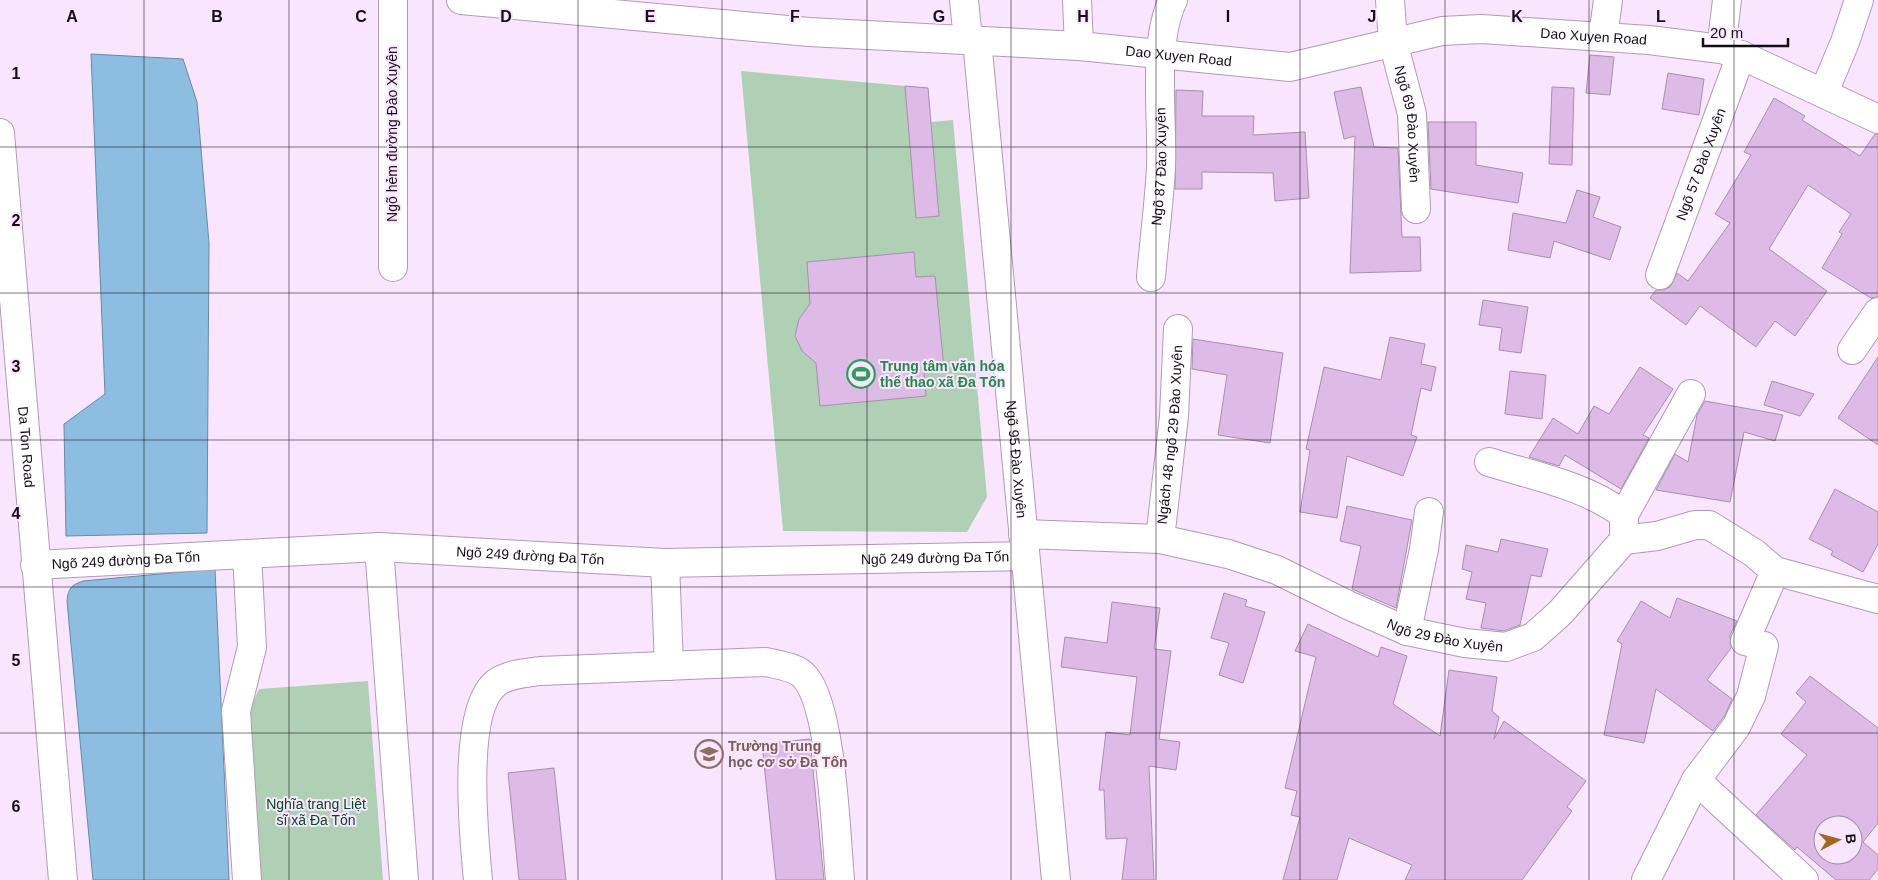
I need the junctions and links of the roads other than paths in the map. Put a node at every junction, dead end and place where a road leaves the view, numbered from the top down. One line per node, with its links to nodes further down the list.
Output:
1 (393, 0): 20 (street, Ngõ hẻm đường Đào Xuyên)
2 (461, 0): 11 (street, Dao Xuyen Road)
3 (964, 0): 11 (street, Ngõ 95 Đào Xuyên)
4 (1076, 0): 13 (street)
5 (1173, 0): 15 (street, Ngõ 87 Đào Xuyên)
6 (1390, 0): 12 (street, Ngõ 69 Đào Xuyên)
7 (1608, 0): 10 (street)
8 (1727, 0): 14 (street, Ngõ 57 Đào Xuyên)
9 (1858, 0): 16 (street)
10 (1603, 37): 12 (street, Dao Xuyen Road); 14 (street, Dao Xuyen Road)
11 (972, 40): 13 (street, Dao Xuyen Road); 32 (street, Ngõ 95 Đào Xuyên)
12 (1393, 42): 15 (street, Dao Xuyen Road); 19 (street, Ngõ 69 Đào Xuyên)
13 (1079, 46): 15 (street, Dao Xuyen Road)
14 (1731, 52): 16 (street, Dao Xuyen Road); 21 (street, Ngõ 57 Đào Xuyên)
15 (1162, 55): 22 (street, Ngõ 87 Đào Xuyên)
16 (1824, 92): 17 (street, Dao Xuyen Road)
17 (1878, 119)
18 (0, 134): 26 (street, Da Ton Road)
19 (1416, 208)
20 (392, 268)
21 (1660, 275)
22 (1151, 277)
23 (1878, 312): 25 (street)
24 (1178, 329): 31 (street, Ngách 48 ngõ 29 Đào Xuyên)
25 (1852, 350)
26 (10, 379): 36 (street, Da Ton Road)
27 (1691, 394): 30 (street, Ngõ 29 Đào Xuyên)
28 (1489, 462): 30 (street)
29 (1429, 512): 39 (street)
30 (1624, 528): 37 (street); 39 (street, Ngõ 29 Đào Xuyên)
31 (1160, 539): 32 (street, Ngõ 29 Đào Xuyên); 39 (street, Ngõ 29 Đào Xuyên)
32 (1024, 545): 35 (street, Ngõ 249 đường Đa Tốn); 47 (street, Ngõ 95 Đào Xuyên)
33 (379, 547): 34 (street, Ngõ 249 đường Đa Tốn); 35 (street, Ngõ 249 đường Đa Tốn); 44 (street)
34 (247, 554): 36 (street, Ngõ 249 đường Đa Tốn); 43 (street)
35 (665, 563): 40 (street)
36 (35, 565): 42 (street, Da Ton Road)
37 (1775, 571): 38 (street); 41 (street)
38 (1878, 600)
39 (1406, 631)
40 (669, 666): 45 (street); 46 (street)
41 (1696, 780): 48 (street); 49 (street)
42 (64, 880)
43 (247, 880)
44 (404, 880)
45 (478, 880)
46 (840, 880)
47 (1056, 880)
48 (1646, 880)
49 (1804, 880)

